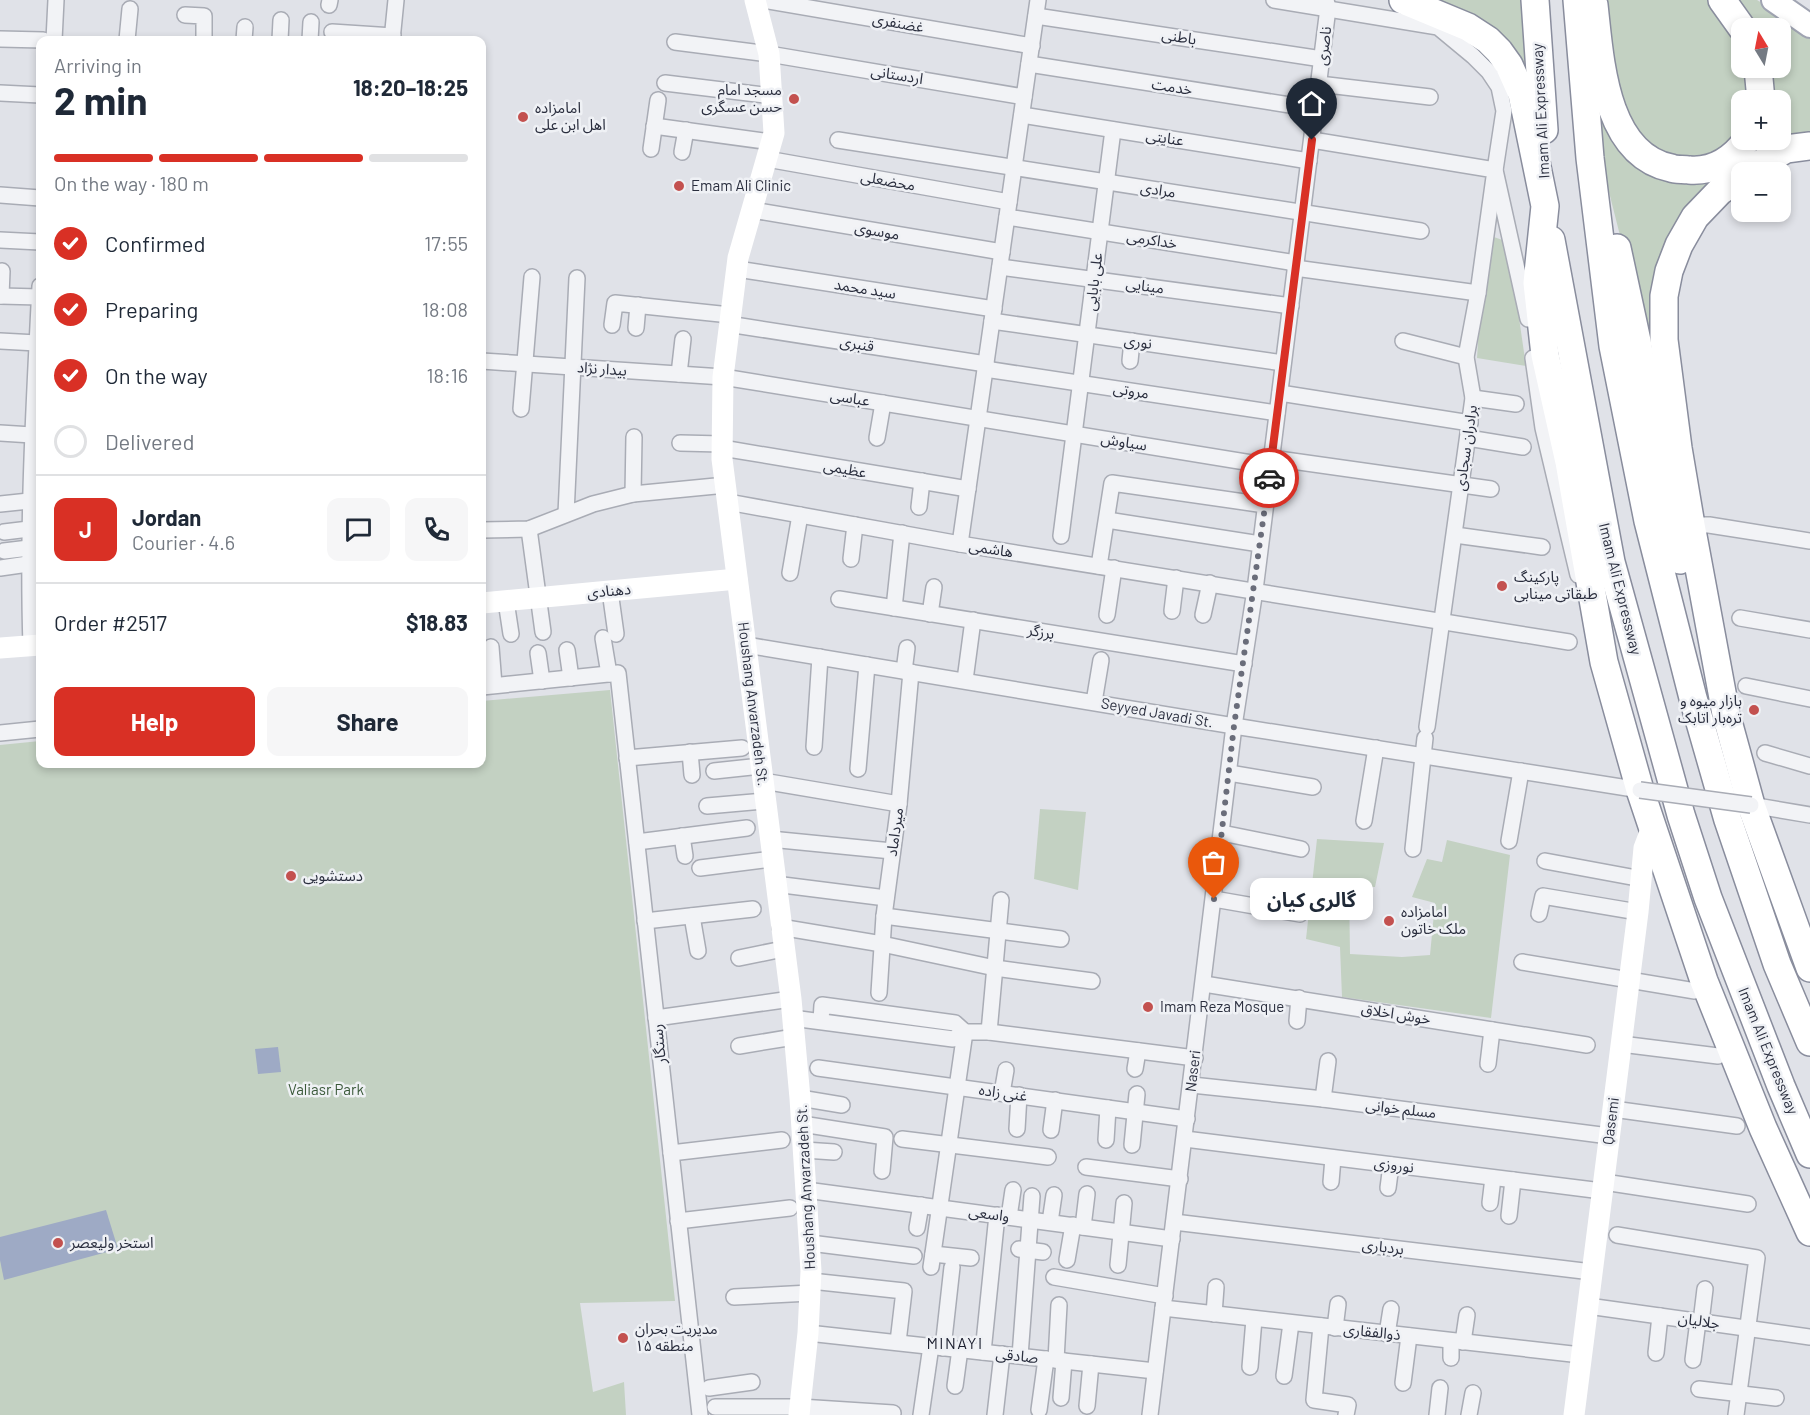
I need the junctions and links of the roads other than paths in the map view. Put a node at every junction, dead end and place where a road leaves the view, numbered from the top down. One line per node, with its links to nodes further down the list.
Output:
1 (56, 0): 22 (street)
2 (396, 0): 28 (street)
3 (755, 0): 33 (main road, Houshang Anvarzadeh St.)
4 (763, 0): 32 (street, غضنفری)
5 (1038, 0): 16 (street)
6 (1274, 0): 13 (street)
7 (1403, 0): 65 (highway)
8 (1535, 0): 65 (highway, Imam Ali Expressway)
9 (1577, 0): 56 (highway)
10 (1593, 0): 53 (highway)
11 (1722, 0): 17 (highway)
12 (1773, 0): 20 (main road)
13 (1327, 4): 34 (street, ناصری); 60 (street, برادران سجادی)
14 (129, 9): 23 (street)
15 (185, 15): 24 (street)
16 (1036, 16): 32 (street); 34 (street, باطنی)
17 (1735, 18)
18 (281, 20): 25 (street)
19 (311, 22): 26 (street)
20 (1810, 26)
21 (332, 32): 27 (street)
22 (54, 36)
23 (128, 36)
24 (204, 36)
25 (280, 36)
26 (310, 36)
27 (372, 36)
28 (392, 36)
29 (0, 39): 30 (street)
30 (36, 40)
31 (675, 42): 33 (street, اردستانی)
32 (1032, 46): 35 (street)
33 (769, 54): 40 (main road, Houshang Anvarzadeh St.); 41 (street, اردستانی)
34 (1322, 59): 37 (street, ناصری)
35 (1029, 64): 41 (street); 44 (street, خدمت)
36 (665, 83): 40 (street)
37 (1319, 84): 42 (street); 44 (street, ناصری)
38 (0, 93): 39 (street)
39 (36, 95)
40 (772, 96): 54 (main road, Houshang Anvarzadeh St.)
41 (1024, 97): 45 (street)
42 (1430, 97)
43 (658, 100): 46 (street)
44 (1315, 109): 50 (street, ناصری)
45 (1022, 115): 48 (street, عنایتی); 59 (street)
46 (654, 126): 47 (street, محضعلی); 52 (street)
47 (686, 130): 54 (street, محضعلی); 55 (street)
48 (1113, 130): 57 (street, عنایتی); 61 (street, علی بابایی)
49 (838, 140): 59 (street, مرادی)
50 (1312, 140): 57 (street, ناصری); 60 (street)
51 (1810, 146): 58 (highway)
52 (651, 149)
53 (1739, 150)
54 (769, 151): 66 (street, محضعلی); 67 (main road, Houshang Anvarzadeh St.)
55 (682, 152)
56 (1590, 158): 200 (highway); 273 (highway)
57 (1309, 161): 68 (street, ناصری)
58 (1763, 162)
59 (1014, 168): 61 (street, مرادی); 66 (street)
60 (1495, 170): 80 (street, برادران سجادی); 188 (street)
61 (1106, 182): 68 (street, مرادی); 69 (street, علی بابایی)
62 (1731, 184): 138 (highway)
63 (0, 195): 64 (street)
64 (36, 198)
65 (1545, 206): 188 (highway); 312 (highway, Imam Ali Expressway)
66 (1008, 209): 69 (street, خداکرمی); 73 (street)
67 (752, 210): 73 (street, موسوی); 75 (main road, Houshang Anvarzadeh St.)
68 (1302, 213): 70 (street, مرادی); 74 (street, ناصری)
69 (1100, 231): 74 (street, خداکرمی); 79 (street, علی بابایی)
70 (1421, 231)
71 (0, 240): 72 (street)
72 (36, 242)
73 (1001, 259): 79 (street, مینایی); 85 (street)
74 (1296, 266): 80 (street, خداکرمی); 84 (street, ناصری)
75 (737, 269): 85 (street, سید محمد); 86 (main road, Houshang Anvarzadeh St.)
76 (2, 271): 81 (street)
77 (532, 277): 99 (street)
78 (577, 278): 101 (street)
79 (1094, 279): 84 (street, مینایی); 89 (street, علی بابایی)
80 (1478, 293): 95 (street, برادران سجادی)
81 (0, 296): 82 (street)
82 (36, 297)
83 (638, 305): 86 (street, قنبری); 87 (street, قنبری); 88 (street)
84 (1291, 306): 98 (street, ناصری)
85 (993, 315): 89 (street, نوری); 100 (street)
86 (729, 320): 100 (street, قنبری); 103 (main road, Houshang Anvarzadeh St.)
87 (612, 326)
88 (636, 328)
89 (1087, 335): 93 (street, نوری); 104 (street, علی بابایی)
90 (36, 337): 92 (street)
91 (683, 339): 102 (street)
92 (0, 341)
93 (1132, 341): 97 (street); 98 (street, نوری)
94 (1403, 341): 95 (street)
95 (1466, 357): 107 (street, برادران سجادی)
96 (486, 361): 99 (street, بیدار نژاد)
97 (1130, 361)
98 (1283, 363): 105 (street, ناصری)
99 (525, 364): 101 (street, بیدار نژاد); 110 (street)
100 (985, 366): 104 (street, مروتی); 112 (street)
101 (573, 367): 102 (street, بیدار نژاد); 134 (street)
102 (679, 374): 103 (street, بیدار نژاد)
103 (723, 377): 108 (street, عباسی); 120 (main road, Houshang Anvarzadeh St.)
104 (1081, 383): 111 (street, مروتی); 115 (street, علی بابایی)
105 (1280, 393): 111 (street, ناصری); 113 (street)
106 (36, 396): 116 (street)
107 (1473, 398): 109 (street); 113 (street, برادران سجادی)
108 (883, 403): 112 (street, عباسی); 118 (street)
109 (1516, 404)
110 (521, 409)
111 (1277, 413): 122 (street, ناصری)
112 (978, 419): 115 (street, سیاوش); 126 (street)
113 (1469, 431): 121 (street); 125 (street, برادران سجادی)
114 (0, 433): 116 (street)
115 (1075, 434): 122 (street, سیاوش); 145 (street, علی بابایی)
116 (32, 435): 123 (street)
117 (634, 436): 129 (street)
118 (877, 438)
119 (680, 443): 120 (street, عظیمی)
120 (722, 446): 124 (street, عظیمی); 128 (main road, Houshang Anvarzadeh St.)
121 (1523, 447)
122 (1271, 462): 125 (street, سیاوش); 132 (street, ناصری)
123 (35, 474): 130 (street)
124 (921, 482): 126 (street, عظیمی); 133 (street)
125 (1461, 485): 127 (street, سیاوش); 144 (street, برادران سجادی)
126 (968, 489): 147 (street)
127 (1491, 489)
128 (727, 494): 129 (street, هاشمی); 135 (street, هاشمی); 158 (main road, Houshang Anvarzadeh St.)
129 (633, 495): 134 (street, هاشمی)
130 (29, 501): 131 (street); 139 (street)
131 (0, 504)
132 (1265, 505): 136 (street); 148 (street, ناصری)
133 (919, 507)
134 (570, 513): 140 (street, هاشمی)
135 (800, 515): 137 (street, هاشمی); 156 (street)
136 (1107, 520): 148 (street); 154 (street)
137 (855, 525): 143 (street, هاشمی); 152 (street)
138 (1700, 525): 146 (street); 200 (highway)
139 (29, 529): 142 (street); 150 (street)
140 (529, 529): 141 (street); 163 (street)
141 (486, 530)
142 (4, 532)
143 (902, 533): 147 (street, هاشمی); 167 (street)
144 (1455, 535): 149 (street); 174 (street, برادران سجادی)
145 (1061, 536)
146 (1810, 541)
147 (960, 544): 154 (street, هاشمی)
148 (1260, 544): 161 (street, ناصری)
149 (1542, 547)
150 (29, 548): 151 (street); 153 (street)
151 (4, 550)
152 (851, 559)
153 (28, 564): 155 (street); 179 (street)
154 (1107, 567): 157 (street, هاشمی); 170 (street)
155 (0, 568)
156 (790, 573)
157 (1176, 578): 159 (street, هاشمی); 168 (street)
158 (737, 579): 162 (main road, دهنادی); 180 (main road, Houshang Anvarzadeh St.)
159 (1210, 583): 161 (street, هاشمی); 171 (street)
160 (934, 587): 169 (street)
161 (1254, 590): 174 (street, هاشمی); 189 (street, ناصری)
162 (610, 591): 163 (main road, دهنادی); 192 (street, رستگار)
163 (537, 598): 165 (main road, دهنادی); 176 (street)
164 (839, 599): 167 (street, برزگر)
165 (506, 601): 166 (main road, دهنادی); 177 (street)
166 (486, 603)
167 (894, 608): 169 (street, برزگر)
168 (1172, 611)
169 (930, 614): 173 (street, برزگر)
170 (1107, 615)
171 (1203, 615)
172 (1740, 618): 175 (street)
173 (973, 620): 189 (street, برزگر); 194 (street)
174 (1443, 621): 178 (street, هاشمی); 209 (street, برادران سجادی)
175 (1810, 630)
176 (543, 632)
177 (511, 634)
178 (1569, 642)
179 (36, 645): 182 (main road)
180 (746, 645): 186 (street, Seyyed Javadi St.); 217 (main road, Houshang Anvarzadeh St.)
181 (490, 646): 196 (street)
182 (0, 648)
183 (907, 648): 191 (street, میرداماد)
184 (567, 650): 193 (street)
185 (538, 653): 195 (street)
186 (820, 657): 190 (street, Seyyed Javadi St.); 204 (street)
187 (1101, 660): 199 (street)
188 (1604, 662): 219 (highway)
189 (1244, 664): 201 (street, ناصری)
190 (867, 665): 191 (street, Seyyed Javadi St.); 212 (street)
191 (908, 671): 194 (street, Seyyed Javadi St.); 220 (street, میرداماد)
192 (614, 674): 193 (street); 210 (street, رستگار)
193 (571, 678): 195 (street)
194 (965, 680): 199 (street, Seyyed Javadi St.)
195 (542, 681): 196 (street)
196 (488, 686)
197 (1746, 686): 198 (street)
198 (1810, 699)
199 (1094, 702): 201 (street, Seyyed Javadi St.)
200 (1726, 714): 221 (highway)
201 (1234, 726): 206 (street, Seyyed Javadi St.); 215 (street, Naseri)
202 (36, 729): 203 (street)
203 (0, 733)
204 (814, 747)
205 (742, 748): 207 (street)
206 (1376, 748): 209 (street, Seyyed Javadi St.); 224 (street)
207 (690, 752): 210 (street); 216 (street)
208 (1765, 753): 211 (street)
209 (1425, 756): 214 (street, Seyyed Javadi St.); 233 (street, برادران سجادی)
210 (627, 758): 230 (street, رستگار)
211 (1810, 766)
212 (858, 769)
213 (714, 771): 217 (street)
214 (1521, 771): 219 (street, Seyyed Javadi St.); 229 (street)
215 (1229, 773): 218 (street); 227 (street, Naseri)
216 (692, 775)
217 (763, 783): 220 (street); 222 (street); 231 (main road, Houshang Anvarzadeh St.)
218 (1313, 788)
219 (1640, 790): 221 (street, Seyyed Javadi St., bridge); 225 (highway)
220 (899, 804): 234 (street, میرداماد)
221 (1751, 805): 223 (street, Seyyed Javadi St.); 260 (highway)
222 (707, 806)
223 (1810, 815)
224 (1364, 821)
225 (1652, 827): 238 (main road, Qasemi); 240 (highway)
226 (747, 828): 228 (street)
227 (1222, 833): 232 (street); 242 (street, Naseri)
228 (682, 836): 230 (street); 235 (street)
229 (1509, 841)
230 (637, 842): 250 (street, رستگار)
231 (771, 849): 234 (street); 237 (street); 239 (main road, Houshang Anvarzadeh St.)
232 (1301, 849)
233 (1413, 849)
234 (892, 851): 241 (street, میرداماد)
235 (685, 856)
236 (1545, 861): 238 (street)
237 (700, 868)
238 (1642, 879): 245 (main road, Qasemi)
239 (775, 884): 241 (street); 251 (main road, Houshang Anvarzadeh St.)
240 (1673, 892): 245 (main road); 344 (highway)
241 (886, 898): 249 (street, میرداماد)
242 (1214, 899): 246 (street); 263 (street, Naseri)
243 (1001, 900): 252 (street)
244 (753, 909): 248 (street)
245 (1638, 912): 247 (street); 261 (main road, Qasemi)
246 (1300, 914)
247 (1539, 914)
248 (692, 916): 250 (street); 256 (street)
249 (884, 916): 252 (street); 254 (street, میرداماد)
250 (645, 921): 267 (street, رستگار)
251 (780, 927): 254 (street); 255 (main road, Houshang Anvarzadeh St.)
252 (998, 931): 253 (street); 259 (street)
253 (1061, 939)
254 (882, 944): 259 (street); 265 (street, میرداماد)
255 (783, 949): 257 (street); 268 (main road, Houshang Anvarzadeh St.)
256 (699, 951)
257 (739, 958)
258 (1522, 962): 261 (street)
259 (995, 968): 262 (street); 272 (street)
260 (1810, 968)
261 (1629, 980): 264 (street); 274 (main road, Qasemi)
262 (1092, 981)
263 (1204, 984): 266 (street, خوش اخلاق); 279 (street, Naseri)
264 (1695, 991)
265 (879, 993)
266 (1299, 998): 269 (street); 270 (street, خوش اخلاق)
267 (656, 1018): 268 (street); 311 (street, رستگار)
268 (792, 1018): 271 (street); 276 (street); 290 (main road, Houshang Anvarzadeh St.)
269 (1297, 1020)
270 (1492, 1030): 275 (street, خوش اخلاق); 281 (street)
271 (965, 1032): 272 (street); 286 (street)
272 (989, 1032): 277 (street)
273 (1810, 1042)
274 (1621, 1044): 278 (street); 295 (main road, Qasemi)
275 (1587, 1045)
276 (739, 1046)
277 (1138, 1051): 279 (street); 283 (street)
278 (1718, 1056)
279 (1195, 1058): 285 (street, Naseri)
280 (1328, 1061): 292 (street)
281 (1488, 1064)
282 (818, 1068): 286 (street, غنی زاده)
283 (1135, 1069)
284 (1006, 1070): 287 (street)
285 (1192, 1085): 292 (street, مسلم خوانی); 297 (street, Naseri)
286 (956, 1086): 287 (street, غنی زاده); 307 (street)
287 (1002, 1093): 289 (street, غنی زاده)
288 (1137, 1094): 296 (street)
289 (1019, 1095): 291 (street, غنی زاده); 300 (street)
290 (800, 1098): 293 (street); 298 (main road, Houshang Anvarzadeh St.)
291 (1055, 1100): 294 (street, غنی زاده); 301 (street)
292 (1323, 1100): 302 (street, مسلم خوانی)
293 (842, 1105)
294 (1108, 1108): 296 (street, غنی زاده); 306 (street)
295 (1613, 1109): 299 (street); 302 (main road, Qasemi)
296 (1134, 1112): 297 (street, غنی زاده); 308 (street)
297 (1187, 1119): 304 (street, Naseri)
298 (802, 1124): 309 (main road, Houshang Anvarzadeh St.); 317 (street)
299 (1737, 1126)
300 (1017, 1129)
301 (1051, 1130)
302 (1609, 1136): 322 (main road, Qasemi)
303 (902, 1139): 307 (street)
304 (1185, 1139): 314 (street, نوروزی); 319 (street, Naseri)
305 (782, 1140): 311 (street)
306 (1106, 1140)
307 (947, 1144): 313 (street); 334 (street)
308 (1132, 1145)
309 (804, 1150): 310 (street); 324 (main road, Houshang Anvarzadeh St.)
310 (834, 1152)
311 (671, 1153): 338 (street, رستگار)
312 (1810, 1154)
313 (1047, 1157)
314 (1333, 1158): 315 (street, نوروزی); 321 (street)
315 (1391, 1165): 318 (street, نوروزی); 323 (street)
316 (1086, 1167): 319 (street)
317 (882, 1171)
318 (1493, 1178): 320 (street, نوروزی); 330 (street)
319 (1180, 1179): 339 (street, Naseri)
320 (1513, 1180): 322 (street, نوروزی); 336 (street)
321 (1331, 1182)
322 (1603, 1187): 331 (street, نوروزی); 353 (main road, Qasemi)
323 (1388, 1188)
324 (806, 1190): 332 (street, واسعی); 347 (main road, Houshang Anvarzadeh St.)
325 (1013, 1190): 335 (street)
326 (1087, 1194): 341 (street)
327 (1054, 1195): 340 (street)
328 (1032, 1196): 337 (street)
329 (1124, 1203): 343 (street)
330 (1490, 1203)
331 (1748, 1204)
332 (921, 1205): 334 (street, واسعی); 342 (street)
333 (790, 1208): 338 (street)
334 (939, 1208): 335 (street, واسعی); 349 (street)
335 (1003, 1216): 337 (street, واسعی); 380 (street)
336 (1509, 1216)
337 (1031, 1220): 340 (street, واسعی); 384 (street)
338 (678, 1221): 407 (street, رستگار)
339 (1174, 1221): 346 (street, Naseri); 353 (street, بردباری)
340 (1050, 1222): 341 (street, واسعی)
341 (1078, 1226): 343 (street, واسعی); 350 (street)
342 (917, 1228)
343 (1121, 1232): 346 (street, واسعی); 351 (street)
344 (1810, 1232)
345 (1617, 1235): 371 (street)
346 (1172, 1239): 359 (street, Naseri)
347 (810, 1244): 348 (street); 355 (main road, Houshang Anvarzadeh St.)
348 (914, 1256)
349 (970, 1258)
350 (1067, 1260)
351 (1118, 1264)
352 (951, 1267): 378 (street)
353 (1592, 1272): 362 (main road, Qasemi)
354 (1054, 1277): 359 (street, ذوالفقاری)
355 (811, 1287): 358 (street); 372 (main road, Houshang Anvarzadeh St.); 376 (street)
356 (1216, 1287): 364 (street)
357 (1705, 1289): 368 (street)
358 (734, 1297)
359 (1164, 1302): 364 (street, ذوالفقاری); 390 (street, Naseri)
360 (1338, 1304): 370 (street)
361 (1059, 1305): 386 (street)
362 (1588, 1306): 366 (street, جلالیان); 383 (main road, Qasemi)
363 (1391, 1309): 373 (street)
364 (1214, 1314): 367 (street, ذوالفقاری)
365 (1467, 1315): 377 (street)
366 (1660, 1316): 368 (street, جلالیان); 381 (street)
367 (1254, 1319): 369 (street, ذوالفقاری); 389 (street)
368 (1700, 1321): 371 (street, جلالیان); 387 (street)
369 (1291, 1323): 370 (street, ذوالفقاری); 391 (street)
370 (1328, 1327): 373 (street, ذوالفقاری); 411 (street)
371 (1749, 1328): 375 (street, جلالیان); 400 (street)
372 (808, 1333): 376 (street, صادقی); 405 (main road, Houshang Anvarzadeh St.)
373 (1387, 1334): 374 (street, ذوالفقاری)
374 (1409, 1336): 377 (street, ذوالفقاری); 393 (street)
375 (1810, 1337)
376 (898, 1342): 378 (street, صادقی)
377 (1457, 1342): 383 (street, ذوالفقاری); 385 (street)
378 (937, 1347): 379 (street, صادقی); 408 (street)
379 (960, 1349): 380 (street, صادقی); 395 (street)
380 (983, 1352): 382 (street, صادقی)
381 (1656, 1353)
382 (1002, 1354): 384 (street, صادقی); 409 (street)
383 (1581, 1355): 414 (main road, Qasemi)
384 (1020, 1356): 386 (street, صادقی)
385 (1450, 1358)
386 (1056, 1360): 388 (street, صادقی); 401 (street); 404 (street)
387 (1693, 1360)
388 (1091, 1364): 390 (street, صادقی); 403 (street)
389 (1250, 1367)
390 (1155, 1371): 410 (street, Naseri)
391 (1284, 1376)
392 (752, 1382): 394 (street)
393 (1403, 1383)
394 (725, 1386): 396 (street); 405 (street)
395 (955, 1386)
396 (709, 1388)
397 (1440, 1388): 412 (street)
398 (1699, 1389): 400 (street)
399 (1473, 1393): 413 (street)
400 (1739, 1395): 402 (street); 415 (street)
401 (1061, 1398)
402 (1776, 1398)
403 (1087, 1406)
404 (1040, 1410)
405 (800, 1411): 406 (street)
406 (893, 1413)
407 (700, 1415)
408 (921, 1415)
409 (995, 1415)
410 (1150, 1415)
411 (1346, 1415)
412 (1437, 1415)
413 (1469, 1415)
414 (1574, 1415)
415 (1736, 1415)

